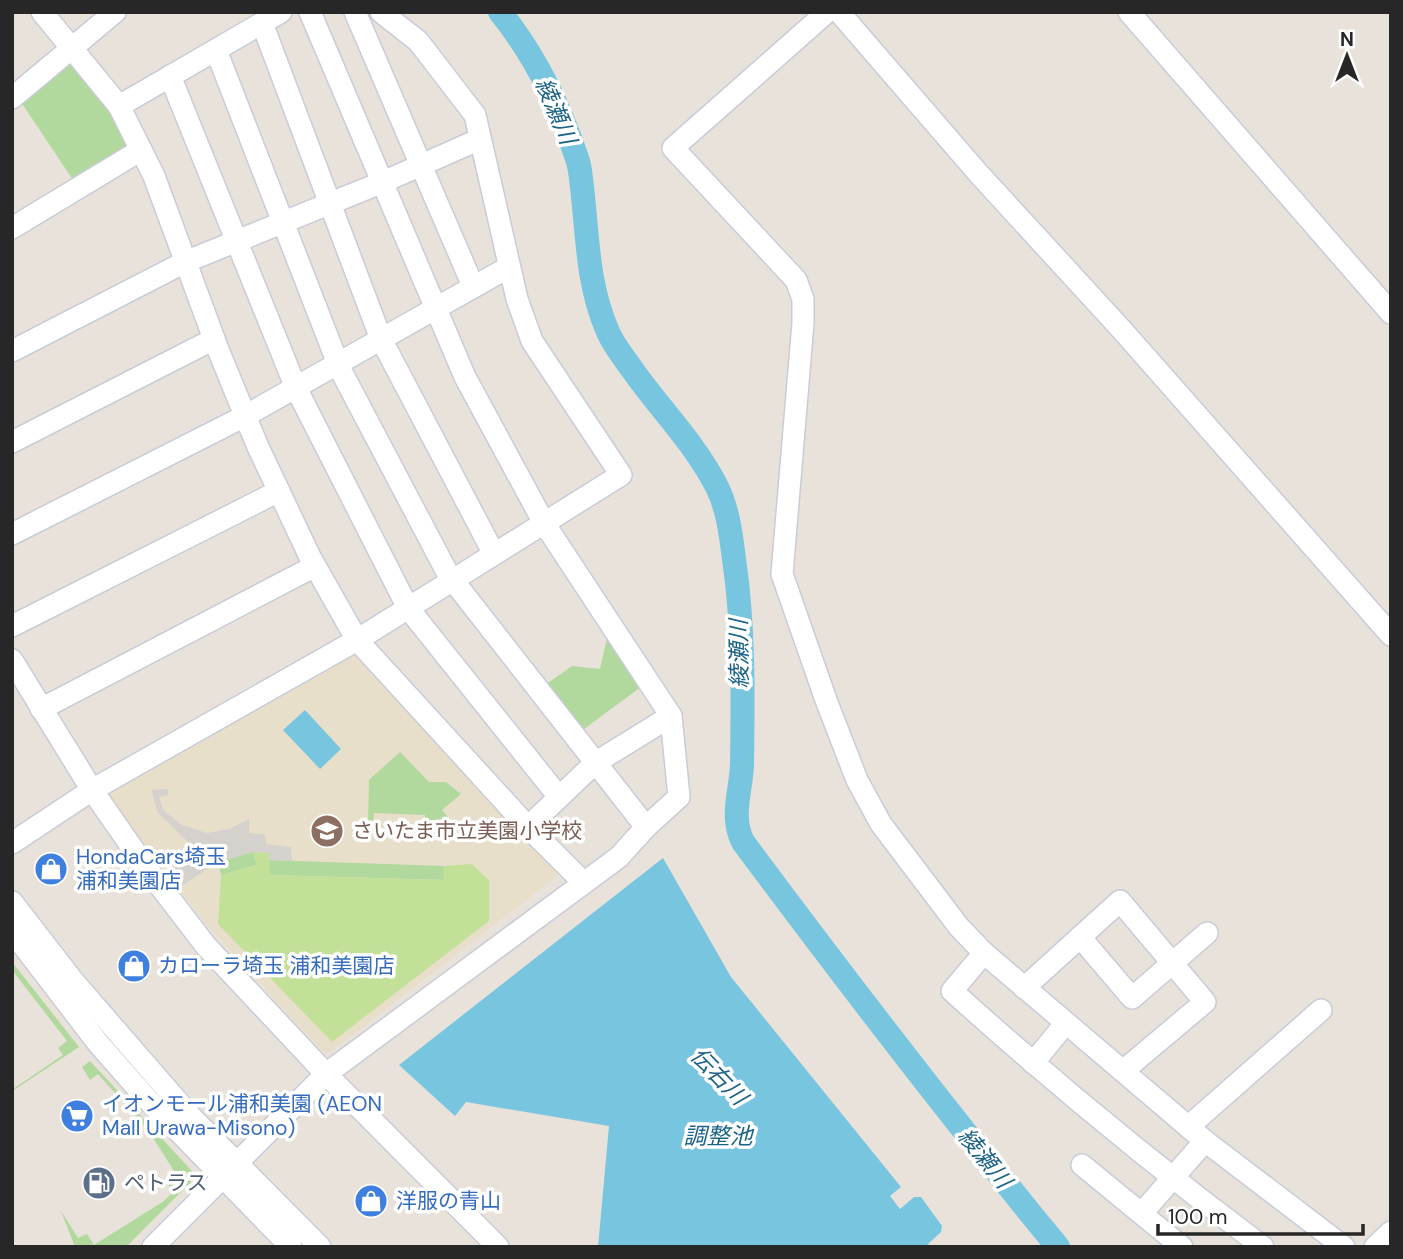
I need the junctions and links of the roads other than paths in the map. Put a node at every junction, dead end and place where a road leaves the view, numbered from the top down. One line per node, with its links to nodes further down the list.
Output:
1 (42, 12): 11 (street)
2 (116, 12): 11 (street)
3 (281, 12): 10 (street)
4 (310, 12): 19 (street)
5 (355, 12): 18 (street)
6 (381, 12): 16 (street)
7 (827, 12): 60 (street)
8 (839, 12): 44 (street)
9 (1129, 12): 28 (street)
10 (262, 23): 12 (street); 20 (street)
11 (72, 48): 14 (street); 15 (street)
12 (216, 50): 13 (street); 21 (street)
13 (170, 76): 15 (street); 23 (street)
14 (12, 98)
15 (119, 106): 17 (street)
16 (480, 139): 18 (street); 25 (street)
17 (141, 150): 22 (street); 24 (street)
18 (421, 165): 19 (street); 26 (street)
19 (383, 182): 20 (street); 27 (street)
20 (329, 203): 21 (street); 30 (street)
21 (283, 222): 23 (street); 32 (street)
22 (12, 228)
23 (237, 241): 24 (street); 33 (street)
24 (185, 262): 29 (street); 31 (street)
25 (509, 267): 26 (street); 37 (street)
26 (473, 286): 27 (street)
27 (436, 309): 30 (street); 37 (street)
28 (1391, 313)
29 (214, 339): 34 (street); 35 (street)
30 (381, 339): 32 (street); 39 (street)
31 (12, 351)
32 (338, 363): 33 (street); 41 (street)
33 (296, 388): 34 (street); 42 (street)
34 (245, 416): 36 (street); 38 (street)
35 (12, 442)
36 (279, 491): 40 (street); 43 (street)
37 (544, 523): 39 (street); 48 (street)
38 (12, 534)
39 (494, 554): 41 (street)
40 (315, 566): 45 (street); 47 (street)
41 (453, 580): 42 (street); 49 (street)
42 (408, 608): 45 (street); 51 (street)
43 (12, 626)
44 (1391, 635)
45 (357, 640): 50 (street); 52 (street)
46 (12, 660): 47 (street)
47 (41, 709): 50 (street)
48 (671, 716): 49 (street); 53 (street)
49 (595, 763): 51 (street); 53 (street)
50 (92, 790): 54 (street); 67 (street)
51 (559, 797): 52 (street)
52 (528, 827): 55 (street)
53 (646, 827): 55 (street)
54 (12, 843)
55 (584, 883): 67 (street)
56 (12, 902): 71 (street)
57 (12, 931): 71 (street)
58 (1207, 933): 61 (street)
59 (1080, 937): 61 (street); 61 (street); 62 (street)
60 (984, 953): 62 (street); 65 (street)
61 (1173, 963): 66 (street)
62 (1024, 988): 64 (street)
63 (1321, 1010): 68 (street)
64 (1065, 1024): 65 (street); 66 (street)
65 (1033, 1063): 72 (street)
66 (1124, 1071): 68 (street)
67 (326, 1074): 71 (street); 78 (street)
68 (1188, 1127): 69 (street)
69 (1205, 1142): 72 (street); 81 (street)
70 (1082, 1165): 73 (street)
71 (230, 1170): 75 (street); 76 (street); 77 (street)
72 (1172, 1179): 73 (street); 80 (street)
73 (1142, 1213): 79 (street)
74 (1391, 1232): 82 (street)
75 (153, 1247)
76 (291, 1247)
77 (320, 1247)
78 (498, 1247)
79 (1182, 1247)
80 (1262, 1247)
81 (1344, 1247)
82 (1375, 1247)

